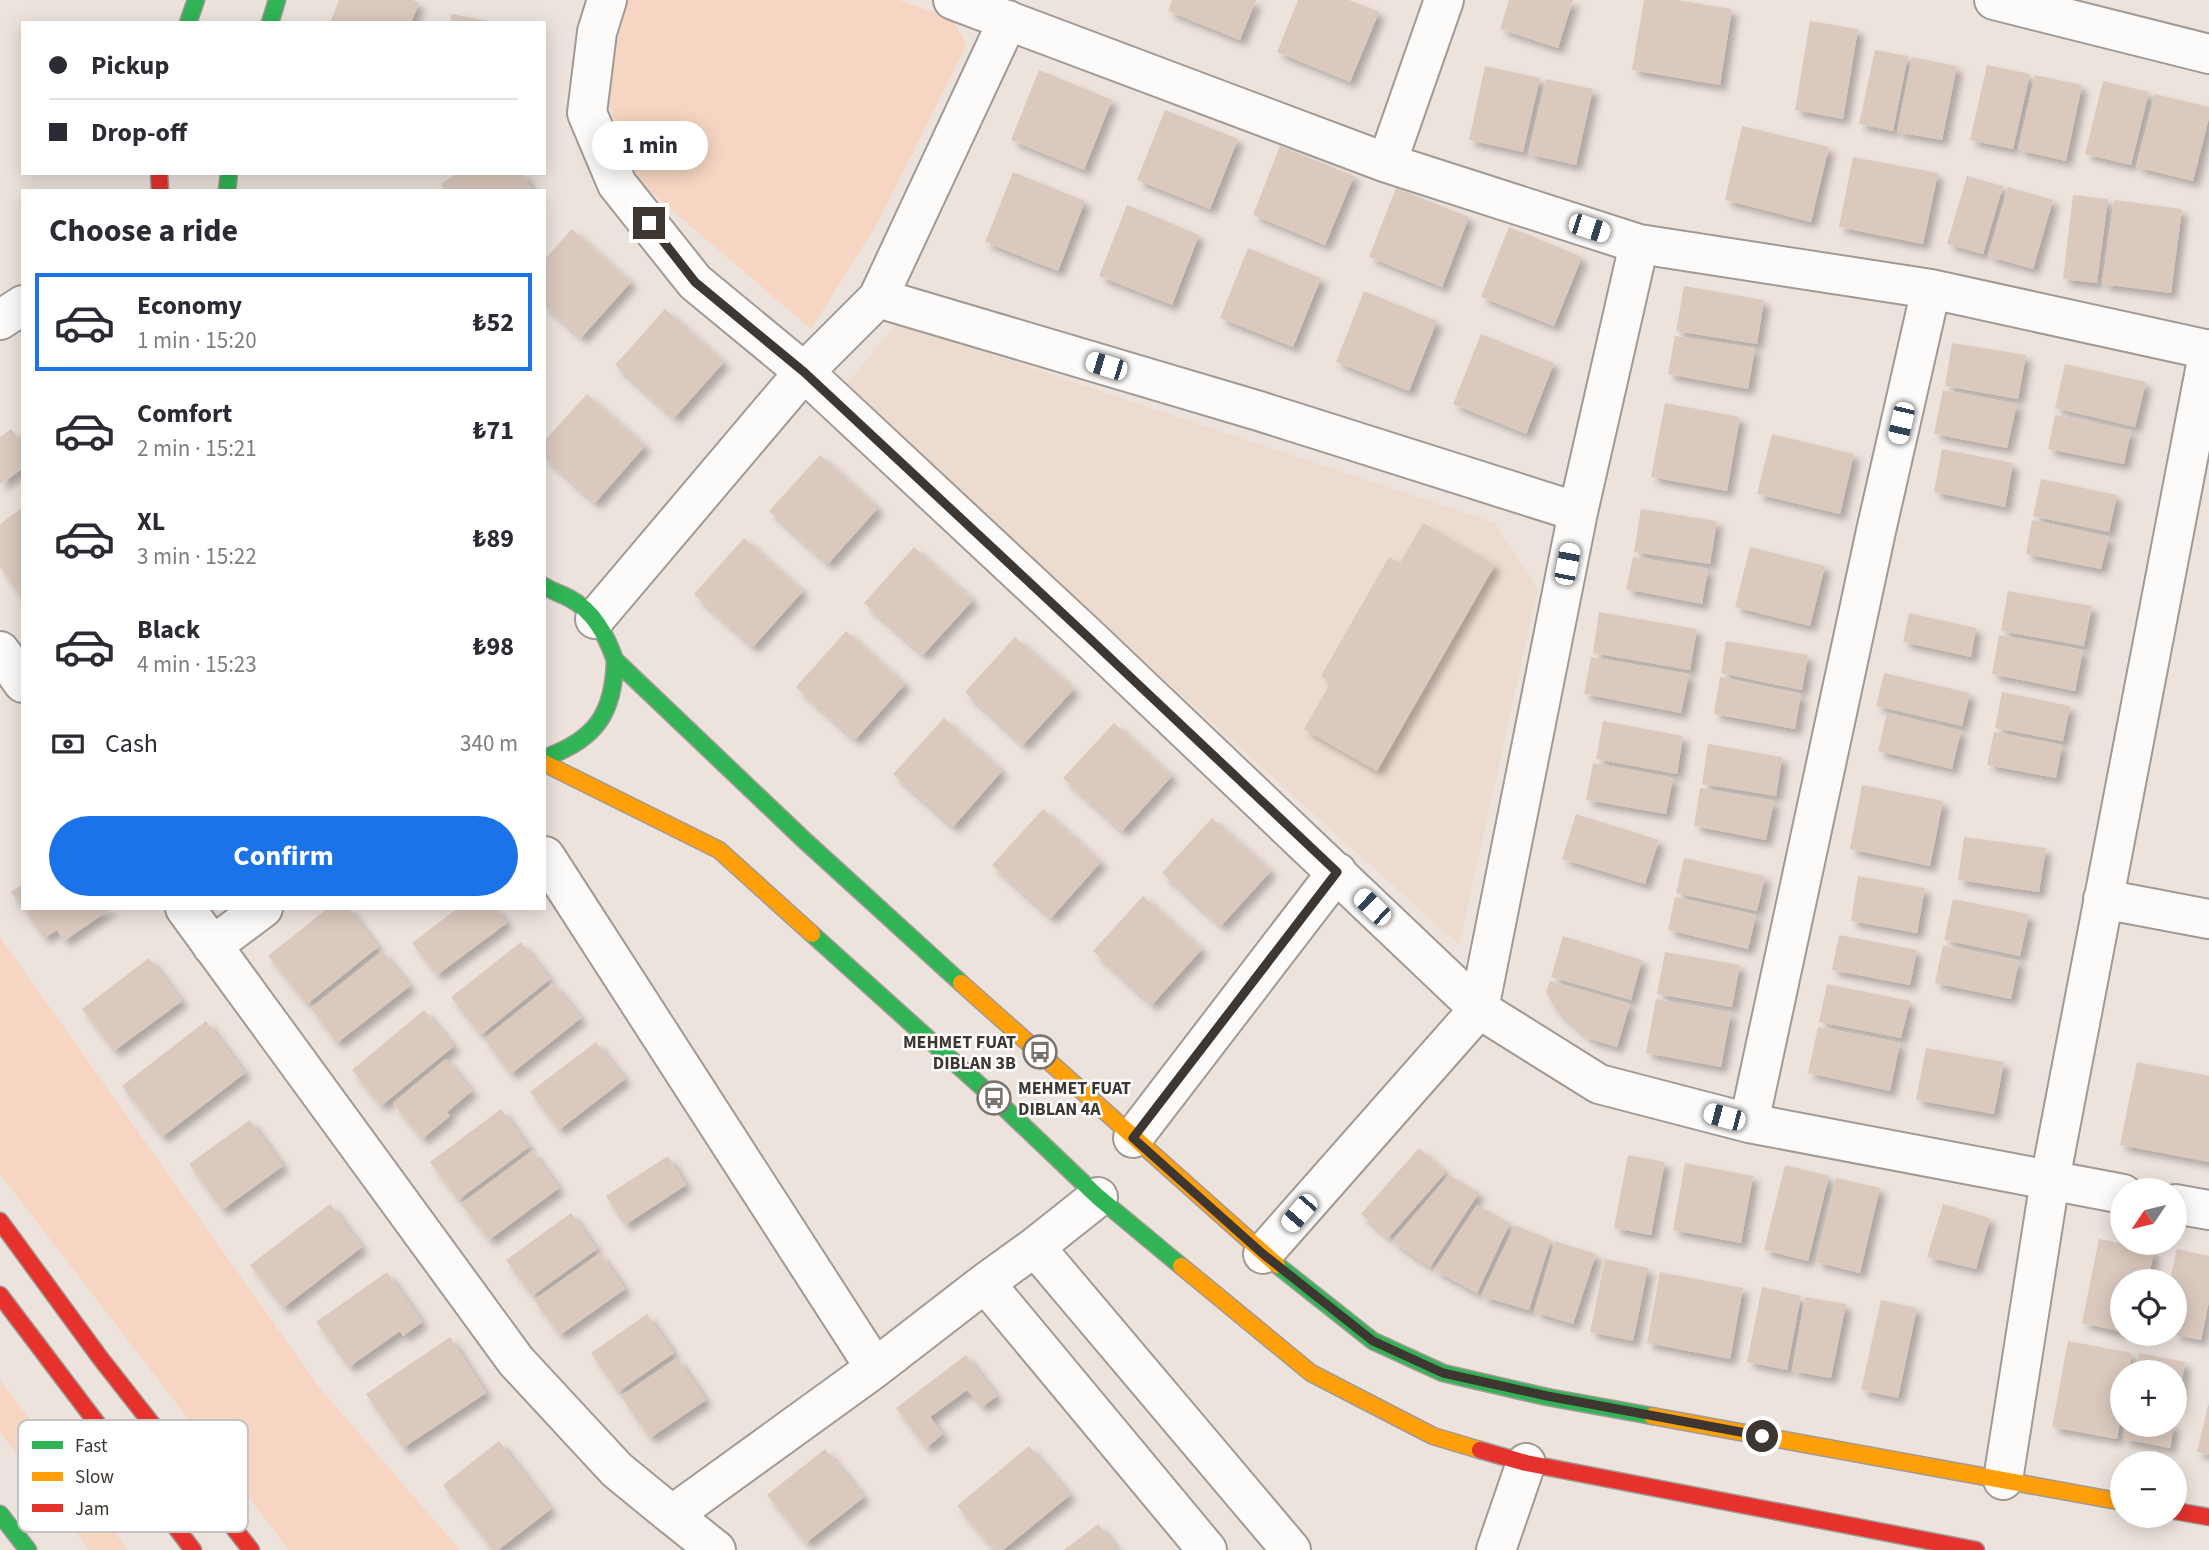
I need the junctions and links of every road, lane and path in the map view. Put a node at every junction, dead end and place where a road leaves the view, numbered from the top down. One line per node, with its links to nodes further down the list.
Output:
1 (196, 0): 8 (main road)
2 (277, 0): 9 (main road)
3 (607, 0): 18 (street)
4 (953, 0): 7 (street)
5 (1444, 0): 11 (street)
6 (1994, 0): 10 (street)
7 (1008, 20): 11 (street); 14 (street)
8 (189, 21)
9 (271, 21)
10 (2209, 54)
11 (1387, 163): 12 (street)
12 (1639, 244): 13 (street); 20 (street)
13 (1931, 289): 17 (street); 36 (street)
14 (877, 298): 18 (street); 20 (street)
15 (21, 305): 16 (street)
16 (0, 320)
17 (2209, 350): 19 (street)
18 (804, 372): 22 (street); 29 (street)
19 (2206, 394): 30 (street)
20 (1578, 512): 35 (street)
21 (546, 588): 22 (main road)
22 (595, 618): 24 (main road)
23 (0, 651): 25 (street)
24 (615, 660): 26 (main road); 37 (main road)
25 (21, 679)
26 (546, 760)
27 (546, 762): 40 (main road)
28 (546, 858): 48 (street)
29 (1337, 872): 35 (street); 37 (street)
30 (2103, 899): 33 (street); 38 (street)
31 (186, 910): 34 (street)
32 (260, 910): 34 (street)
33 (2209, 919)
34 (212, 946): 56 (street)
35 (1479, 1009): 36 (street); 45 (street)
36 (1749, 1123): 38 (street)
37 (1133, 1138): 45 (main road)
38 (2050, 1180): 39 (street); 52 (street)
39 (2110, 1192)
40 (1098, 1197): 44 (street); 51 (main road)
41 (2188, 1206): 42 (street)
42 (2209, 1210)
43 (0, 1221): 50 (main road)
44 (1035, 1247): 46 (street); 65 (street)
45 (1263, 1254): 52 (main road)
46 (985, 1283): 48 (street); 64 (street)
47 (0, 1295): 49 (main road)
48 (875, 1368): 56 (street)
49 (95, 1420)
50 (149, 1420)
51 (1526, 1464): 66 (street); 67 (main road)
52 (2003, 1480): 53 (main road)
53 (2110, 1500)
54 (2187, 1513): 57 (main road)
55 (0, 1514): 60 (main road)
56 (672, 1515): 63 (street)
57 (2209, 1517)
58 (179, 1532): 61 (main road)
59 (237, 1532): 62 (main road)
60 (28, 1550)
61 (193, 1550)
62 (251, 1550)
63 (716, 1550)
64 (1207, 1550)
65 (1291, 1550)
66 (1496, 1550)
67 (1976, 1550)

